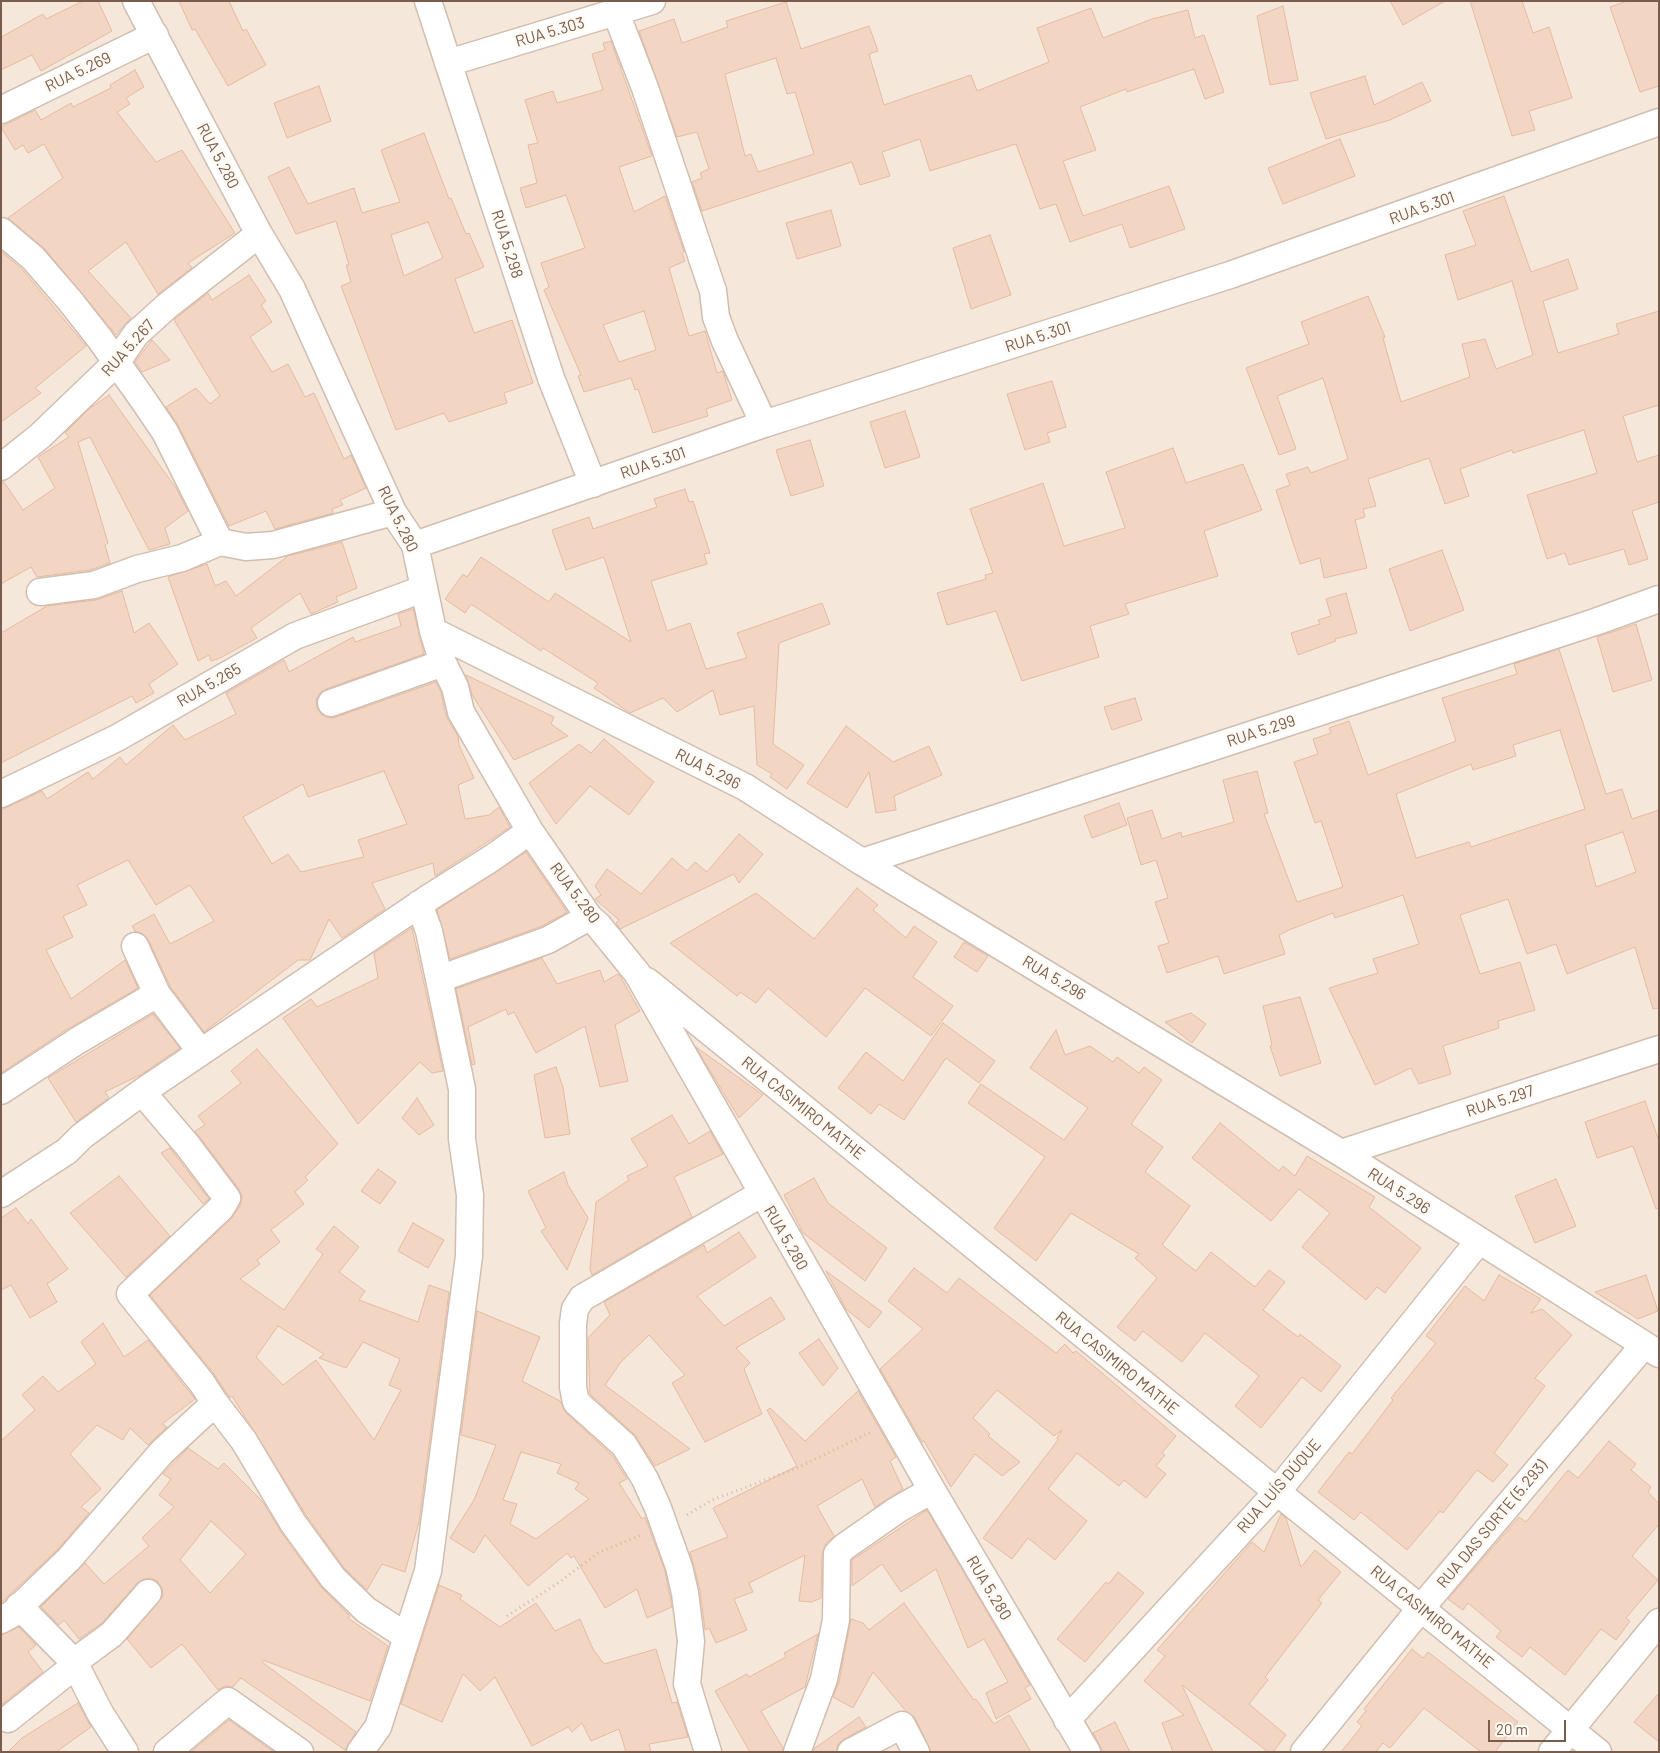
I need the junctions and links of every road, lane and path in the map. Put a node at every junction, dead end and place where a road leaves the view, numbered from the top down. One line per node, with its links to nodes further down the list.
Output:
1 (136, 1): 5 (street, RUA 5.280)
2 (428, 1): 6 (street, RUA 5.298)
3 (652, 1): 4 (street, RUA 5.303)
4 (616, 13): 6 (street, RUA 5.303); 12 (street)
5 (155, 35): 7 (street, RUA 5.269); 10 (street, RUA 5.280)
6 (448, 62): 14 (street, RUA 5.298)
7 (1, 110)
8 (1659, 122): 12 (street, RUA 5.301)
9 (1, 231): 11 (street)
10 (260, 234): 11 (street, RUA 5.267); 15 (street, RUA 5.280)
11 (116, 363): 13 (street, RUA 5.267); 16 (street)
12 (764, 424): 14 (street, RUA 5.301)
13 (1, 467)
14 (593, 484): 17 (street, RUA 5.301)
15 (394, 512): 16 (street); 17 (street, RUA 5.280)
16 (220, 542): 19 (street)
17 (415, 545): 18 (street, RUA 5.280)
18 (423, 589): 21 (street, RUA 5.280); 24 (street, RUA 5.265)
19 (40, 592)
20 (1659, 599): 26 (street, RUA 5.299)
21 (433, 631): 22 (street, RUA 5.280); 26 (street, RUA 5.296)
22 (443, 663): 23 (street); 25 (street, RUA 5.280)
23 (331, 703)
24 (1, 794)
25 (530, 831): 27 (street); 28 (street, RUA 5.280)
26 (862, 862): 37 (street, RUA 5.296)
27 (419, 904): 31 (street); 34 (street)
28 (588, 917): 30 (street, RUA 5.280); 31 (street)
29 (135, 946): 32 (street)
30 (637, 973): 39 (street, RUA 5.280); 45 (street, RUA CASIMIRO MATHE)
31 (439, 979): 53 (street)
32 (157, 994): 34 (street); 35 (street)
33 (1659, 1049): 37 (street, RUA 5.297)
34 (201, 1052): 36 (street)
35 (1, 1090)
36 (142, 1092): 38 (street); 42 (street)
37 (1340, 1153): 40 (street, RUA 5.296)
38 (1, 1194)
39 (761, 1194): 43 (street, RUA 5.280); 64 (street)
40 (1478, 1242): 41 (street, RUA 5.296); 45 (street, RUA LUÍS DÚQUE)
41 (1652, 1350): 49 (street, RUA DAS SORTE (5.293))
42 (215, 1403): 50 (street); 53 (street)
43 (892, 1422): 44 (street, RUA 5.280); 46 (path)
44 (932, 1490): 56 (street, RUA 5.280); 65 (street)
45 (1276, 1492): 49 (street, RUA CASIMIRO MATHE); 56 (street, RUA LUÍS DÚQUE)
46 (686, 1515)
47 (646, 1533): 51 (path)
48 (148, 1593): 54 (street)
49 (1421, 1608): 58 (street, RUA CASIMIRO MATHE); 69 (street, RUA DAS SORTE (5.293))
50 (8, 1611): 54 (street)
51 (507, 1616)
52 (1659, 1622): 58 (street)
53 (406, 1636): 57 (street)
54 (74, 1662): 55 (street); 59 (street)
55 (8, 1719)
56 (1067, 1720): 68 (street, RUA 5.280)
57 (378, 1727): 62 (street); 63 (street)
58 (1571, 1729): 70 (street); 71 (street, RUA CASIMIRO MATHE)
59 (125, 1752)
60 (167, 1752): 61 (street)
61 (300, 1752)
62 (360, 1752)
63 (386, 1752)
64 (708, 1752)
65 (797, 1752)
66 (851, 1752): 67 (street)
67 (916, 1752)
68 (1087, 1752)
69 (1304, 1752)
70 (1552, 1752)
71 (1598, 1752)

